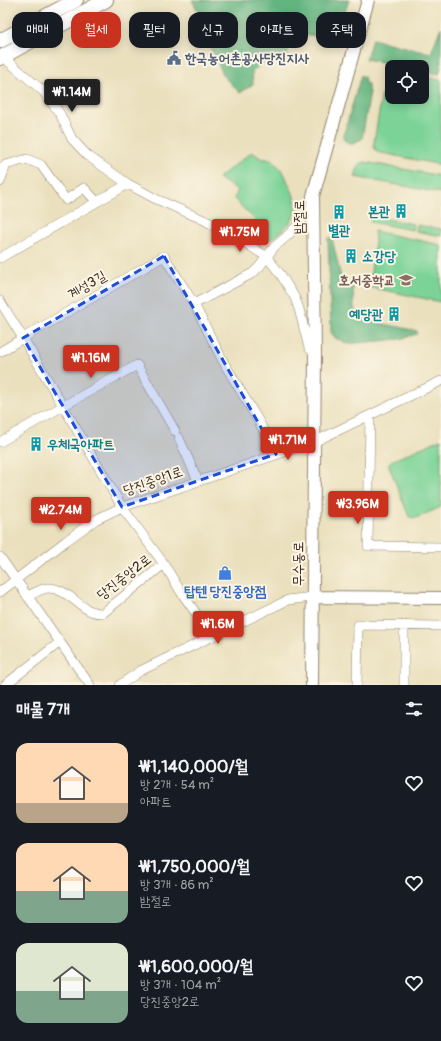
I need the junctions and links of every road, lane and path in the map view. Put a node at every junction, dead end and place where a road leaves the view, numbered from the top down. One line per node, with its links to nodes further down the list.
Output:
1 (76, 0): 4 (main road)
2 (106, 0): 5 (main road)
3 (368, 0): 10 (street, 밤절로)
4 (0, 41)
5 (1, 57): 8 (street)
6 (3, 167): 7 (street); 9 (street)
7 (0, 182)
8 (128, 184): 9 (street); 11 (street)
9 (97, 202): 12 (street)
10 (313, 205): 11 (street); 17 (street, 밤절로)
11 (267, 257): 14 (street); 17 (street)
12 (0, 258)
13 (0, 301): 15 (street)
14 (194, 304): 15 (street, 계성3길); 23 (street)
15 (23, 338): 16 (street, 계성3길); 19 (street)
16 (0, 352)
17 (315, 353): 22 (street, 밤절로)
18 (441, 381): 20 (street, 당진중앙1로)
19 (63, 406): 21 (street); 24 (street, 당진중앙1로); 25 (street)
20 (370, 416): 22 (street, 당진중앙1로); 26 (street)
21 (0, 442)
22 (314, 442): 23 (street, 당진중앙1로); 32 (street, 무수동로)
23 (276, 454): 24 (street, 당진중앙1로)
24 (198, 481): 25 (street, 당진중앙1로)
25 (122, 507): 28 (street); 29 (street, 당진중앙1로)
26 (441, 547)
27 (0, 557): 29 (street)
28 (164, 564): 31 (street, 당진중앙2로); 36 (street, 당진중앙2로)
29 (15, 580): 30 (street, 당진중앙1로); 31 (street)
30 (0, 592)
31 (27, 596): 37 (street)
32 (312, 596): 33 (street); 36 (street); 41 (street, 무수동로)
33 (441, 598)
34 (404, 625): 35 (street); 42 (street); 43 (street)
35 (441, 626)
36 (212, 636): 40 (street)
37 (60, 642): 38 (street); 39 (street)
38 (4, 685)
39 (90, 685)
40 (120, 685)
41 (312, 685)
42 (357, 685)
43 (404, 685)

